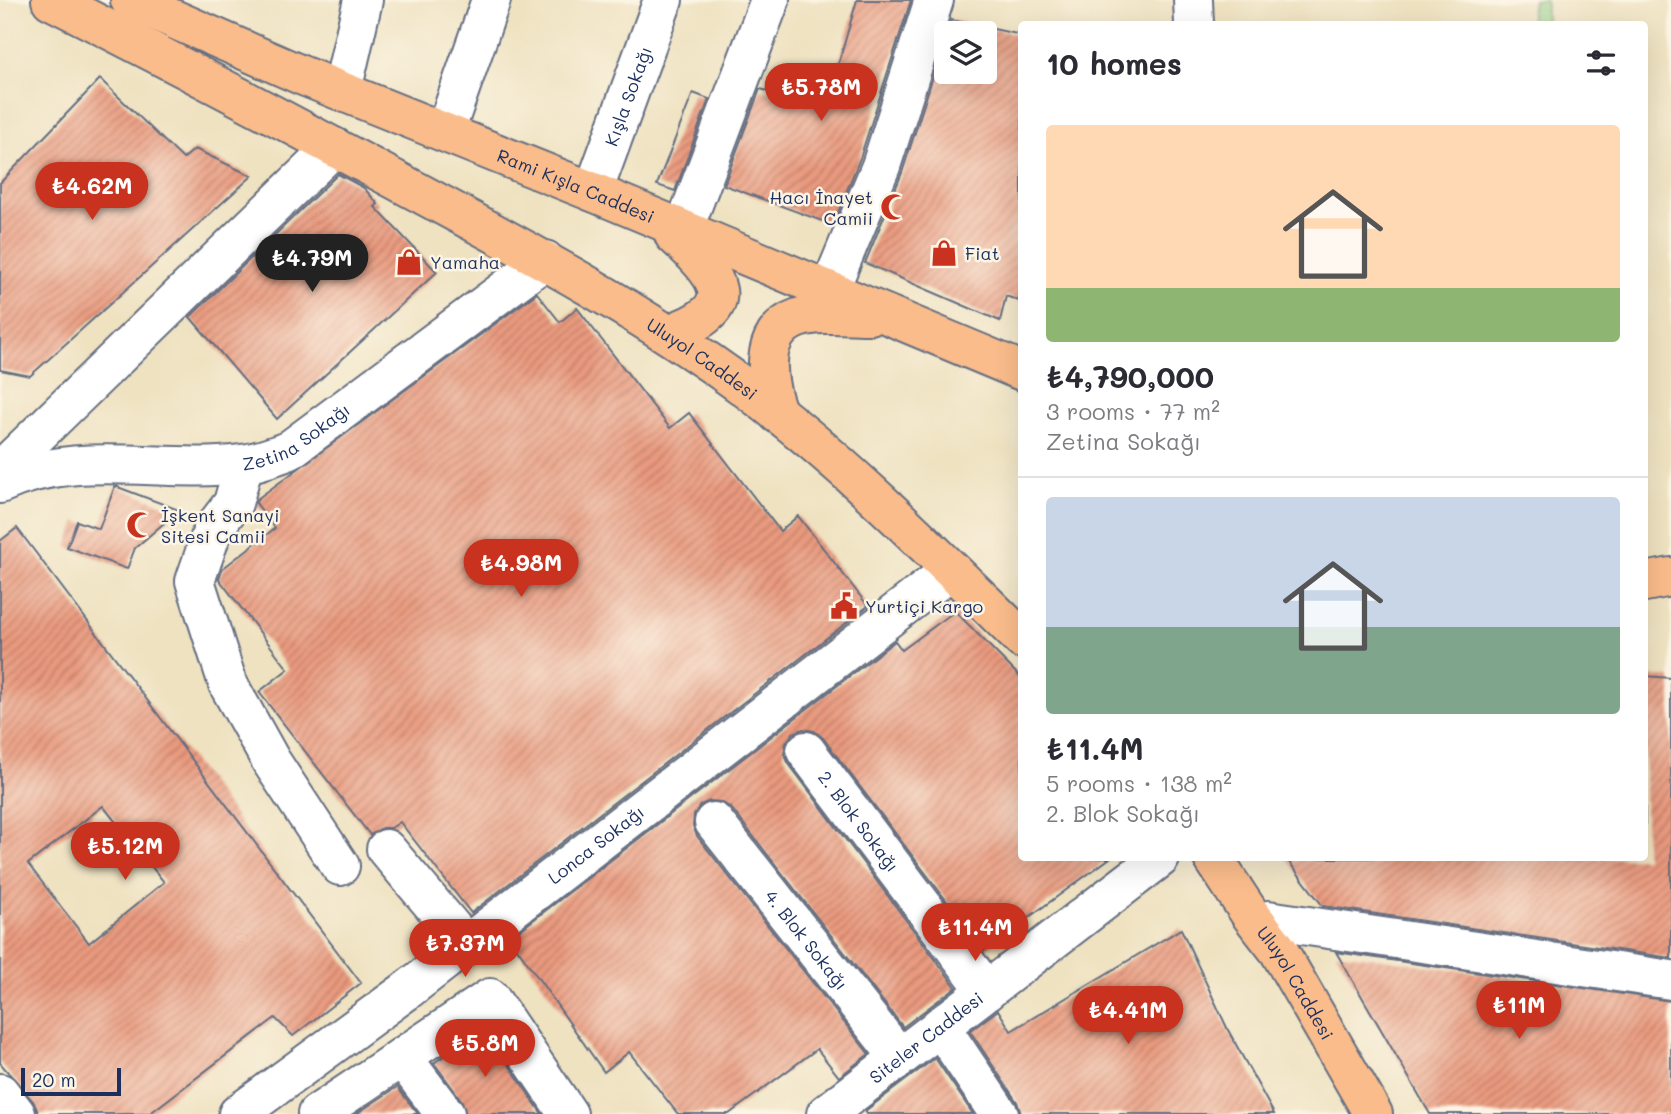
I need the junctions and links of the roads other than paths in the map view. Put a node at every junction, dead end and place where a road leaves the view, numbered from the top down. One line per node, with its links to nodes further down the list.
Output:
1 (51, 0): 12 (main road)
2 (130, 0): 10 (main road, Rami Kışla Caddesi)
3 (363, 0): 10 (street)
4 (491, 0): 11 (street)
5 (663, 0): 13 (street, Kışla Sokağı)
6 (770, 0): 14 (street)
7 (934, 0): 16 (street)
8 (1193, 0): 9 (street)
9 (1194, 21)
10 (342, 92): 11 (main road, Rami Kışla Caddesi)
11 (445, 132): 13 (main road, Rami Kışla Caddesi)
12 (334, 147): 15 (main road, Uluyol Caddesi); 22 (street)
13 (593, 192): 14 (main road, Rami Kışla Caddesi)
14 (669, 224): 16 (main road, Rami Kışla Caddesi); 18 (main road)
15 (545, 260): 18 (main road, Uluyol Caddesi); 21 (street, Zetina Sokağı)
16 (829, 291): 17 (main road, Rami Kışla Caddesi)
17 (893, 316): 19 (main road, Rami Kışla Caddesi); 20 (main road)
18 (668, 334): 20 (main road, Uluyol Caddesi)
19 (1018, 369)
20 (778, 414): 26 (main road, Uluyol Caddesi)
21 (244, 464): 23 (street, Zetina Sokağı); 36 (street)
22 (0, 471)
23 (0, 484)
24 (1648, 555): 25 (main road)
25 (1671, 556)
26 (951, 570): 29 (main road, Uluyol Caddesi); 38 (street, Lonca Sokağı)
27 (1671, 577): 28 (main road)
28 (1648, 581)
29 (1018, 635)
30 (806, 751): 40 (street, 2. Blok Sokağı)
31 (714, 822): 43 (street, 4. Blok Sokağı)
32 (386, 849): 38 (street)
33 (1156, 861): 40 (street, Siteler Caddesi)
34 (1215, 861): 37 (main road, Uluyol Caddesi)
35 (1245, 861): 37 (main road)
36 (340, 866)
37 (1274, 935): 39 (street); 53 (main road, Uluyol Caddesi)
38 (466, 944): 48 (street, Lonca Sokağı)
39 (1671, 980)
40 (987, 991): 41 (street, Siteler Caddesi)
41 (940, 1026): 43 (street, Siteler Caddesi); 52 (street)
42 (402, 1057): 46 (street); 49 (street); 50 (street)
43 (899, 1058): 45 (street, Siteler Caddesi)
44 (0, 1093): 47 (street)
45 (866, 1102): 51 (street, Siteler Caddesi)
46 (321, 1113)
47 (16, 1114)
48 (238, 1114)
49 (445, 1114)
50 (568, 1114)
51 (826, 1114)
52 (999, 1114)
53 (1373, 1114)

